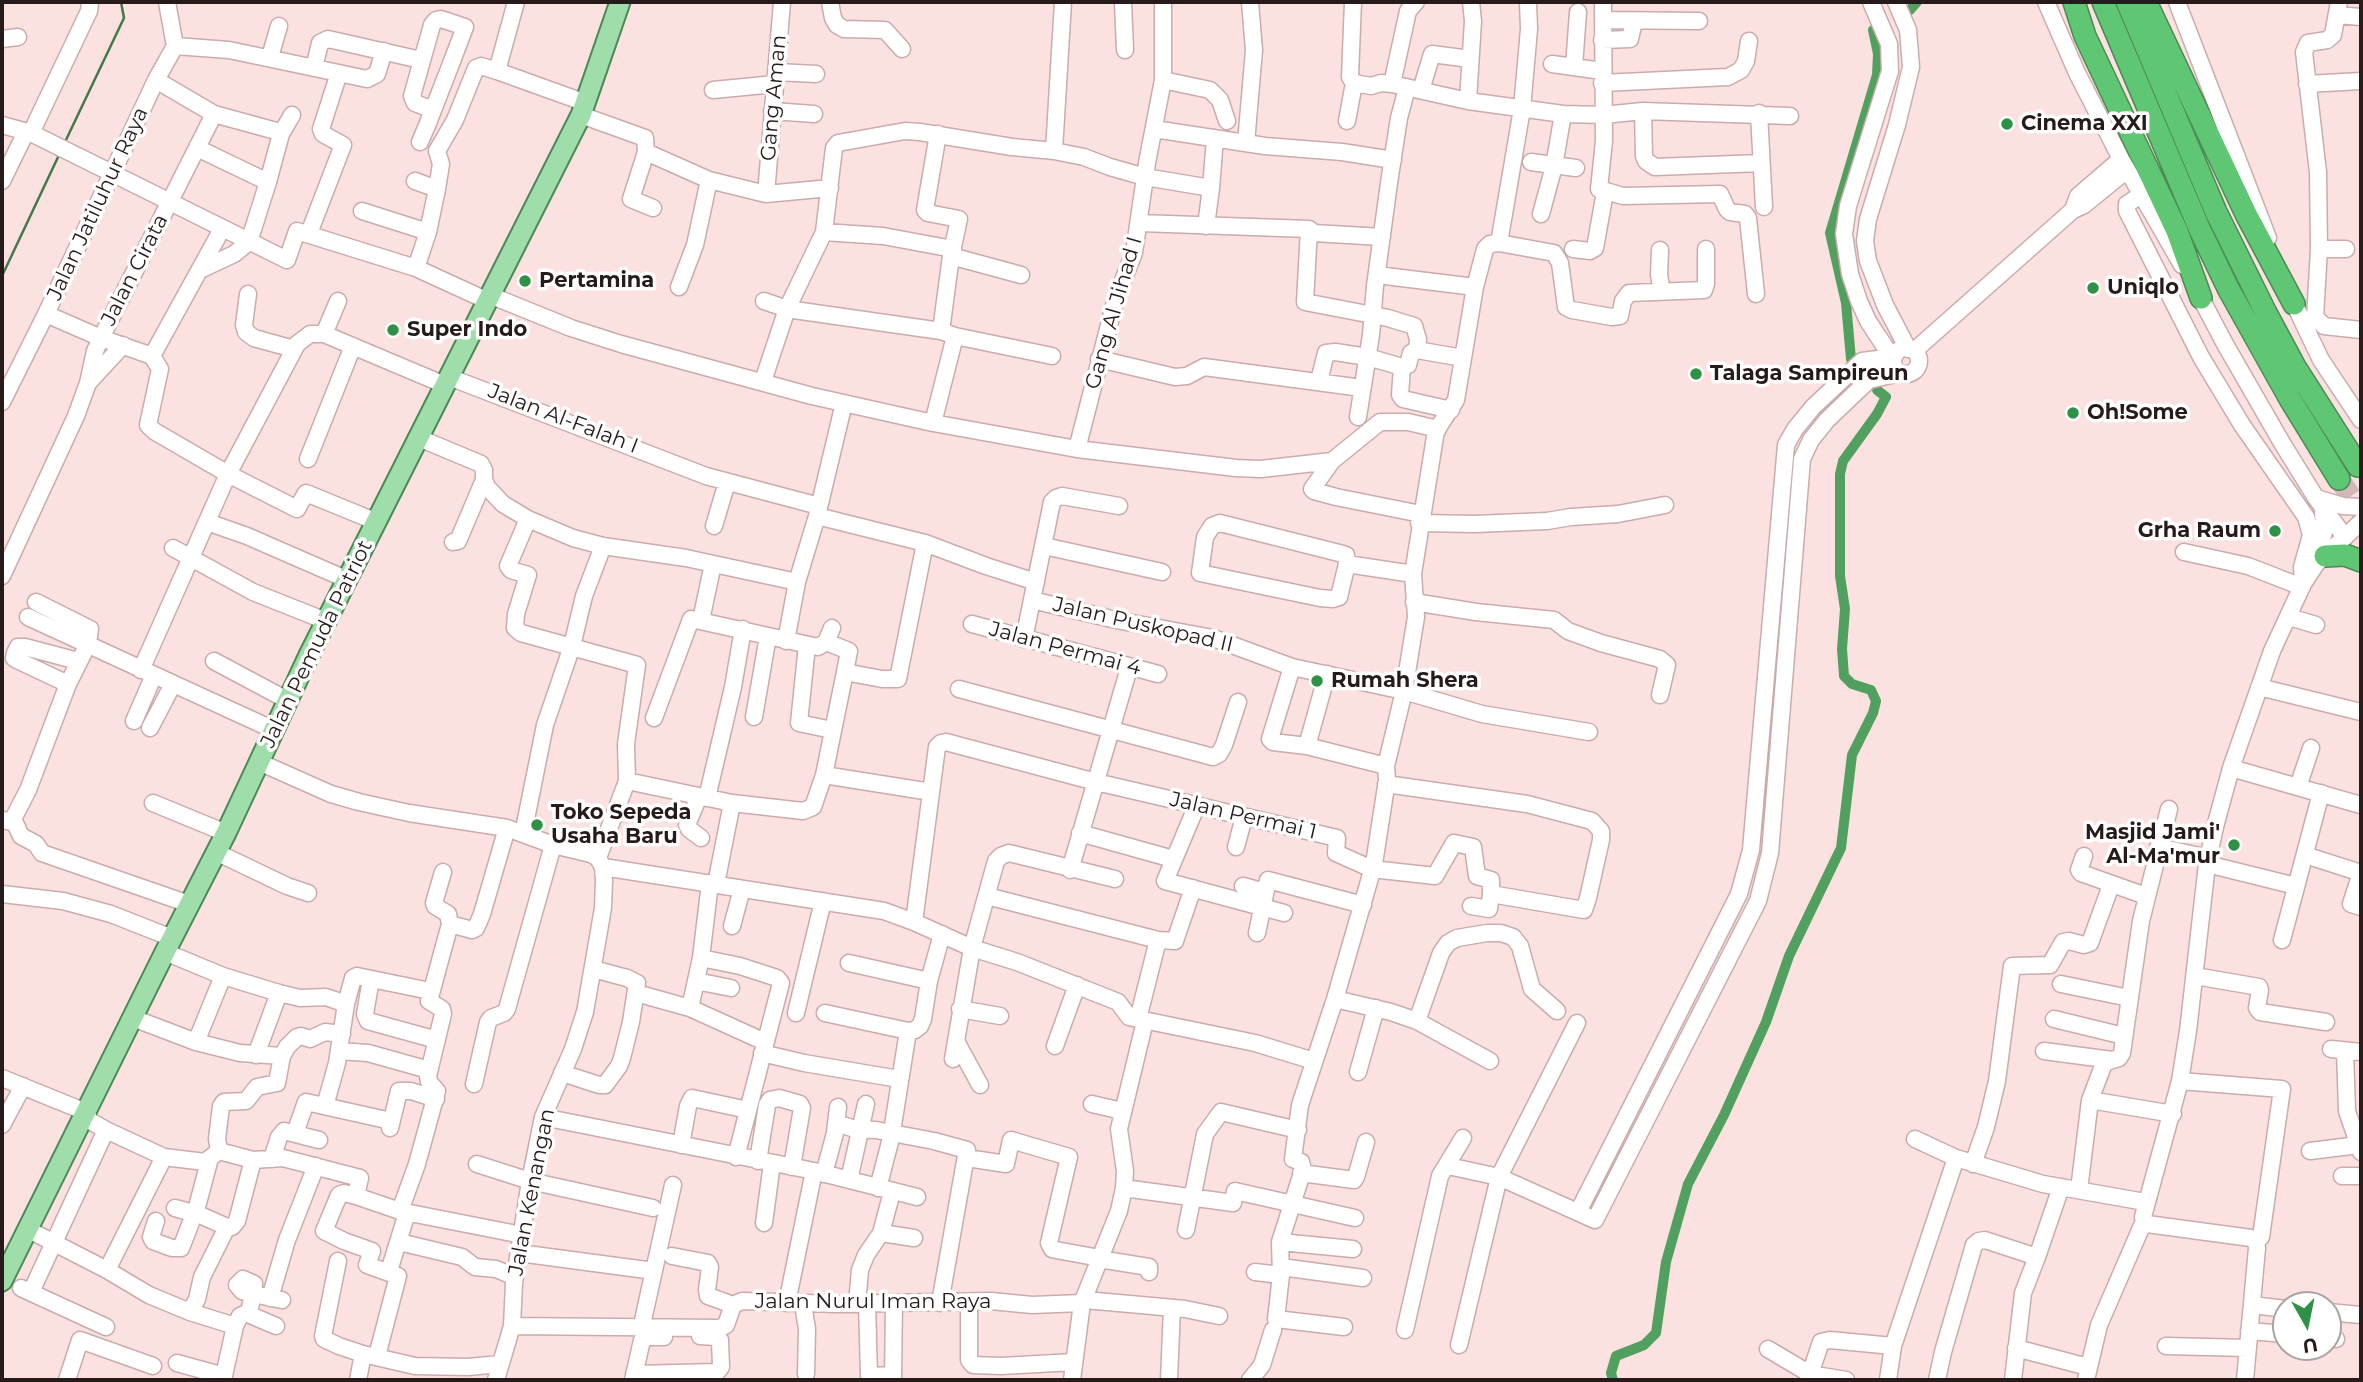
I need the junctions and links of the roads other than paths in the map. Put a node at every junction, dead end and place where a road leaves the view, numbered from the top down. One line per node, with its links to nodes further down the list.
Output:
1 (90, 2): 72 (street)
2 (167, 2): 33 (street)
3 (516, 2): 43 (street)
4 (620, 2): 56 (main road, Jalan Pemuda Patriot)
5 (782, 2): 47 (street, Gang Aman)
6 (830, 2): 34 (street)
7 (1063, 2): 79 (street)
8 (1123, 2): 35 (street)
9 (1163, 2): 49 (street, Gang Al Jihad I)
10 (1250, 2): 77 (street)
11 (1353, 2): 51 (street)
12 (1416, 2): 53 (street)
13 (1471, 2): 38 (street)
14 (1528, 2): 57 (street)
15 (1603, 2): 27 (street)
16 (1871, 2): 148 (street)
17 (1896, 2): 148 (street)
18 (2046, 2): 84 (street)
19 (2074, 2): 130 (highway)
20 (2103, 2): 170 (highway)
21 (2127, 2): 168 (highway)
22 (2146, 2): 133 (highway)
23 (2177, 2): 133 (street)
24 (2338, 8): 26 (street); 52 (street)
25 (1578, 12): 41 (street)
26 (2361, 17)
27 (1603, 20): 28 (street); 31 (street)
28 (1634, 21): 29 (street); 31 (street)
29 (1699, 21)
30 (279, 26): 37 (street)
31 (1602, 40): 46 (street)
32 (1749, 41): 46 (street)
33 (175, 46): 37 (street); 48 (street, Jalan Jatiluhur Raya)
34 (902, 49)
35 (1125, 50)
36 (384, 51): 39 (street); 42 (street); 44 (street)
37 (270, 57): 42 (street)
38 (1469, 59): 53 (street); 55 (street)
39 (421, 60): 58 (street); 58 (street)
40 (1552, 64): 41 (street)
41 (1574, 67): 46 (street)
42 (314, 68): 44 (street)
43 (497, 71): 56 (street); 95 (street)
44 (339, 73): 106 (street)
45 (816, 74): 47 (street)
46 (1602, 77): 66 (street)
47 (776, 78): 54 (street); 59 (street, Gang Aman)
48 (156, 80): 62 (street); 87 (street, Jalan Jatiluhur Raya)
49 (1163, 80): 68 (street); 71 (street, Gang Al Jihad I)
50 (2361, 81): 52 (street)
51 (1354, 83): 53 (street); 69 (street)
52 (2307, 84): 116 (street)
53 (1406, 87): 55 (street); 81 (street)
54 (713, 90)
55 (1468, 101): 57 (street)
56 (584, 109): 80 (street); 129 (main road, Jalan Pemuda Patriot)
57 (1522, 109): 64 (street); 113 (street)
58 (433, 110): 76 (street)
59 (772, 111): 63 (street); 97 (street, Gang Aman)
60 (1643, 111): 61 (street); 66 (street); 83 (street)
61 (1759, 113): 67 (street); 83 (street)
62 (214, 114): 73 (street); 78 (street, Jalan Cirata)
63 (814, 114)
64 (1563, 114): 66 (street); 85 (street)
65 (292, 115): 73 (street)
66 (1603, 115): 96 (street)
67 (1790, 116)
68 (1227, 121)
69 (1347, 121)
70 (2, 125): 72 (street)
71 (1154, 129): 75 (street); 88 (street, Gang Al Jihad I)
72 (28, 133): 87 (street); 90 (street)
73 (281, 134): 92 (street)
74 (938, 134): 79 (street); 93 (street); 119 (street)
75 (1215, 138): 77 (street); 94 (street)
76 (419, 142)
77 (1246, 143): 81 (street)
78 (197, 148): 92 (street); 99 (street, Jalan Cirata)
79 (1054, 151): 88 (street)
80 (646, 152): 89 (street); 101 (street)
81 (1393, 160): 111 (street)
82 (1531, 162): 85 (street)
83 (1761, 163): 100 (street)
84 (2124, 164): 98 (street); 148 (street)
85 (1554, 166): 86 (street); 103 (street)
86 (1576, 168)
87 (111, 173): 99 (street); 135 (street, Jalan Jatiluhur Raya)
88 (1145, 177): 94 (street); 104 (street, Gang Al Jihad I)
89 (709, 180): 97 (street); 124 (street)
90 (2, 181)
91 (415, 181): 95 (street)
92 (268, 182): 112 (street)
93 (830, 188): 97 (street); 110 (street)
94 (1212, 188): 105 (street)
95 (437, 189): 109 (street)
96 (1605, 192): 114 (street); 128 (street)
97 (766, 194)
98 (2141, 195): 130 (street); 201 (street)
99 (169, 202): 107 (street); 140 (street, Jalan Cirata)
100 (1764, 207)
101 (653, 208)
102 (362, 211): 109 (street)
103 (1541, 214)
104 (1140, 223): 105 (street); 150 (street, Gang Al Jihad I)
105 (1206, 226): 108 (street)
106 (311, 228)
107 (222, 229): 112 (street); 121 (street)
108 (1309, 229): 111 (street); 136 (street)
109 (428, 232): 120 (street)
110 (824, 232): 119 (street); 134 (street)
111 (1382, 237): 123 (street)
112 (249, 242): 120 (street); 121 (street)
113 (1499, 243): 125 (street); 126 (street)
114 (1573, 249)
115 (1706, 249): 126 (street)
116 (2319, 249): 118 (street); 137 (street)
117 (1660, 250): 126 (street)
118 (2346, 250)
119 (952, 253): 122 (street); 138 (street)
120 (416, 268): 129 (street)
121 (202, 269): 145 (street)
122 (1021, 275)
123 (1377, 275): 125 (street); 136 (street)
124 (678, 287)
125 (1475, 287): 149 (street)
126 (1662, 291)
127 (248, 294): 143 (street)
128 (1756, 295)
129 (490, 298): 152 (main road, Jalan Pemuda Patriot); 153 (street)
130 (2201, 298): 173 (street)
131 (338, 301): 139 (street)
132 (764, 302): 134 (street)
133 (2294, 304): 161 (street)
134 (787, 309): 138 (street); 153 (street)
135 (46, 314): 140 (street); 157 (street, Jalan Jatiluhur Raya)
136 (1373, 316): 144 (street); 147 (street)
137 (2361, 331)
138 (948, 333): 146 (street); 162 (street)
139 (324, 334): 142 (street, Jalan Al-Falah I); 143 (street)
140 (101, 338): 141 (street); 155 (street, Jalan Cirata)
141 (123, 345): 145 (street); 155 (street)
142 (354, 346): 152 (street, Jalan Al-Falah I); 166 (street)
143 (294, 349): 169 (street)
144 (1417, 350): 149 (street); 151 (street)
145 (152, 356): 169 (street)
146 (1052, 356)
147 (1368, 357): 151 (street); 154 (street); 156 (street)
148 (1902, 357): 260 (street); 261 (street)
149 (1463, 358): 159 (street)
150 (1099, 359): 154 (street); 165 (street, Gang Al Jihad I)
151 (1402, 367): 159 (street)
152 (447, 381): 164 (main road, Jalan Pemuda Patriot); 172 (street, Jalan Al-Falah I)
153 (763, 381): 158 (street)
154 (1319, 381): 156 (street)
155 (88, 383): 197 (street, Jalan Cirata)
156 (1362, 387): 160 (street)
157 (2, 402)
158 (844, 403): 162 (street); 177 (street)
159 (1451, 410): 163 (street)
160 (1358, 418)
161 (2361, 421)
162 (933, 423): 165 (street)
163 (1438, 429): 167 (street); 178 (street)
164 (419, 438): 171 (street); 181 (main road, Jalan Pemuda Patriot)
165 (1077, 449): 167 (street)
166 (308, 459)
167 (1332, 461): 178 (street)
168 (2358, 466)
169 (228, 474): 180 (street); 181 (street)
170 (2339, 479)
171 (484, 480): 179 (street); 184 (street)
172 (727, 482): 177 (street, Jalan Al-Falah I); 182 (street)
173 (2319, 503): 176 (street); 183 (street); 192 (street)
174 (1665, 505): 178 (street)
175 (1119, 506): 187 (street)
176 (2361, 507)
177 (818, 511): 185 (street, Jalan Al-Falah I); 199 (street)
178 (1420, 518): 196 (street)
179 (528, 519): 186 (street); 216 (street)
180 (207, 522): 190 (street); 198 (street)
181 (377, 523): 198 (main road, Jalan Pemuda Patriot)
182 (713, 526)
183 (2353, 529): 191 (highway); 192 (street)
184 (453, 542)
185 (925, 543): 200 (street, Jalan Al-Falah I); 224 (street)
186 (603, 546): 193 (street); 216 (street)
187 (1044, 546): 195 (street); 200 (street)
188 (173, 548): 190 (street)
189 (2184, 552): 201 (street)
190 (191, 557): 207 (street); 221 (street)
191 (2361, 559): 192 (highway)
192 (2320, 560): 201 (street)
193 (713, 564): 199 (street); 206 (street)
194 (1347, 564): 194 (street); 196 (street)
195 (1162, 572)
196 (1413, 574): 203 (street)
197 (2, 576)
198 (348, 580): 207 (main road, Jalan Pemuda Patriot)
199 (797, 582): 213 (street)
200 (1036, 582): 202 (street)
201 (2302, 586): 205 (street)
202 (1032, 600): 212 (street); 220 (street, Jalan Puskopad II)
203 (1413, 602): 229 (street); 230 (street)
204 (32, 610): 214 (street)
205 (2289, 617): 209 (street); 227 (street)
206 (701, 620): 210 (street); 235 (street)
207 (326, 621): 231 (main road, Jalan Pemuda Patriot)
208 (972, 624): 212 (street, Jalan Permai 4)
209 (2316, 625)
210 (743, 629): 211 (street); 254 (street)
211 (768, 636): 213 (street); 234 (street)
212 (1024, 639): 219 (street, Jalan Permai 4)
213 (786, 641): 215 (street)
214 (88, 644): 217 (street); 221 (street)
215 (807, 645): 224 (street); 239 (street)
216 (572, 646): 248 (street); 264 (street)
217 (78, 661): 225 (street); 225 (street)
218 (214, 661): 231 (street)
219 (1129, 667): 222 (street, Jalan Permai 4); 240 (street)
220 (1292, 667): 223 (street, Jalan Puskopad II); 242 (street)
221 (147, 673): 226 (street); 236 (street)
222 (1158, 674)
223 (1327, 674): 229 (street, Jalan Puskopad II); 242 (street)
224 (843, 677): 239 (street)
225 (68, 684): 263 (street)
226 (173, 684): 237 (street); 238 (street)
227 (2259, 687): 233 (street); 246 (street)
228 (959, 689): 240 (street)
229 (1404, 691): 241 (street, Jalan Puskopad II); 245 (street)
230 (1660, 695)
231 (287, 700): 238 (main road, Jalan Pemuda Patriot)
232 (1238, 702): 240 (street)
233 (2361, 712)
234 (754, 717)
235 (654, 719)
236 (134, 721)
237 (150, 728)
238 (274, 730): 244 (main road, Jalan Pemuda Patriot)
239 (832, 730): 247 (street)
240 (1111, 730): 249 (street)
241 (1589, 732)
242 (1307, 746): 245 (street)
243 (2311, 748): 251 (street)
244 (259, 762): 264 (street); 265 (main road, Jalan Pemuda Patriot)
245 (1386, 766): 250 (street)
246 (2231, 768): 251 (street); 275 (street)
247 (824, 775): 252 (street); 256 (street)
248 (627, 780): 254 (street); 276 (street)
249 (1096, 782): 252 (street, Jalan Permai 1); 257 (street, Jalan Permai 1); 266 (street)
250 (1386, 784): 277 (street); 290 (street)
251 (2298, 787): 253 (street)
252 (931, 792): 299 (street)
253 (2321, 793): 258 (street); 272 (street)
254 (703, 797): 256 (street); 267 (street)
255 (153, 803): 265 (street)
256 (732, 803): 282 (street)
257 (1197, 805): 262 (street, Jalan Permai 1); 274 (street)
258 (2361, 805)
259 (2169, 809): 270 (street)
260 (1754, 815): 261 (street); 426 (street)
261 (1773, 816): 426 (street)
262 (1244, 817): 269 (street); 277 (street, Jalan Permai 1)
263 (7, 820): 294 (street)
264 (515, 831): 268 (street); 300 (street)
265 (226, 833): 271 (main road, Jalan Pemuda Patriot)
266 (1080, 833): 274 (street); 278 (street)
267 (701, 838)
268 (553, 845): 276 (street); 364 (street)
269 (1236, 847)
270 (2158, 847): 275 (street); 292 (street)
271 (216, 852): 288 (street); 294 (main road, Jalan Pemuda Patriot)
272 (2305, 855): 280 (street); 284 (street)
273 (2084, 856): 283 (street)
274 (1173, 859): 285 (street)
275 (2208, 861): 284 (street); 312 (street)
276 (600, 862): 282 (street); 310 (street, Jalan Kenangan)
277 (1372, 869): 290 (street); 295 (street)
278 (1070, 870): 281 (street); 291 (street)
279 (443, 872): 300 (street)
280 (2361, 873): 297 (street)
281 (1115, 879)
282 (713, 883): 287 (street); 308 (street)
283 (2111, 885): 292 (street); 400 (street)
284 (2296, 886): 305 (street)
285 (1193, 888): 286 (street); 304 (street)
286 (1258, 888): 295 (street); 298 (street); 302 (street)
287 (742, 889): 293 (street); 301 (street)
288 (308, 893)
289 (2, 894): 306 (street)
290 (1491, 894): 296 (street)
291 (987, 896): 304 (street); 307 (street)
292 (2146, 896): 324 (street)
293 (823, 901): 299 (street); 317 (street)
294 (189, 904): 306 (main road, Jalan Pemuda Patriot)
295 (1363, 905): 325 (street)
296 (1471, 906)
297 (2361, 907)
298 (1284, 913)
299 (914, 922): 303 (street)
300 (450, 924): 321 (street)
301 (732, 926)
302 (1257, 933)
303 (942, 934): 307 (street); 316 (street)
304 (1158, 940): 337 (street)
305 (2282, 940)
306 (168, 945): 311 (street); 335 (main road, Jalan Pemuda Patriot)
307 (972, 948): 319 (street); 330 (street)
308 (701, 958): 313 (street); 315 (street)
309 (849, 963): 316 (street)
310 (593, 968): 323 (street); 360 (street, Jalan Kenangan)
311 (223, 976): 322 (street); 346 (street)
312 (2195, 976): 339 (street); 363 (street)
313 (778, 978): 317 (street); 348 (street)
314 (371, 979): 321 (street); 326 (street); 327 (street)
315 (696, 981): 320 (street); 328 (street)
316 (929, 981): 341 (street)
317 (805, 984): 332 (street)
318 (2061, 984): 324 (street)
319 (1077, 985): 337 (street); 347 (street)
320 (731, 988)
321 (430, 991): 344 (street)
322 (279, 993): 326 (street); 352 (street)
323 (636, 993): 328 (street); 360 (street)
324 (2129, 998): 343 (street)
325 (1335, 999): 329 (street); 356 (street)
326 (346, 1005): 327 (street); 342 (street)
327 (366, 1008): 344 (street)
328 (690, 1008): 348 (street)
329 (1376, 1008): 338 (street); 359 (street)
330 (960, 1009): 334 (street); 345 (street)
331 (1558, 1011): 338 (street)
332 (796, 1013)
333 (825, 1013): 341 (street)
334 (1000, 1016)
335 (133, 1018): 346 (street); 375 (main road, Jalan Pemuda Patriot)
336 (2054, 1019): 343 (street)
337 (1142, 1020): 356 (street); 374 (street)
338 (1417, 1021): 357 (street)
339 (2326, 1022)
340 (1577, 1023): 408 (street)
341 (908, 1031): 362 (street)
342 (342, 1034): 349 (street); 353 (street)
343 (2124, 1036): 355 (street)
344 (437, 1040): 358 (street)
345 (956, 1041): 354 (street); 365 (street)
346 (196, 1042): 352 (street)
347 (1055, 1046)
348 (764, 1047): 362 (street); 373 (street)
349 (339, 1051): 358 (street); 371 (street)
350 (2044, 1051): 355 (street)
351 (2346, 1051): 372 (street)
352 (256, 1055): 353 (street)
353 (282, 1056): 391 (street)
354 (953, 1059)
355 (2112, 1060): 368 (street)
356 (1314, 1061): 381 (street)
357 (1490, 1061)
358 (429, 1070): 367 (street)
359 (1358, 1072)
360 (562, 1073): 377 (street, Jalan Kenangan)
361 (2, 1078): 366 (street)
362 (899, 1079): 383 (street)
363 (2180, 1081): 376 (street); 438 (street)
364 (474, 1084)
365 (980, 1085)
366 (23, 1086): 375 (street); 378 (street)
367 (436, 1099): 371 (street); 425 (street)
368 (2090, 1100): 376 (street); 415 (street)
369 (866, 1104): 379 (street)
370 (1092, 1104): 374 (street)
371 (325, 1106): 382 (street)
372 (2354, 1108): 388 (street)
373 (748, 1110): 389 (street); 393 (street)
374 (1122, 1111): 413 (street)
375 (86, 1112): 380 (street); 433 (main road, Jalan Pemuda Patriot)
376 (2173, 1114): 420 (street)
377 (543, 1117): 389 (street); 410 (street, Jalan Kenangan)
378 (2, 1125)
379 (861, 1129): 383 (street); 404 (street); 409 (street)
380 (106, 1130): 392 (street); 441 (street)
381 (1298, 1130): 405 (street); 419 (street)
382 (295, 1133): 386 (street); 396 (street)
383 (892, 1133): 394 (street); 414 (street)
384 (1463, 1138): 403 (street)
385 (1915, 1139): 395 (street)
386 (319, 1140)
387 (1366, 1142): 405 (street)
388 (2359, 1142): 390 (street)
389 (681, 1145): 393 (street)
390 (2311, 1151)
391 (215, 1155): 392 (street); 397 (street); 427 (street)
392 (164, 1157): 449 (street)
393 (736, 1157): 398 (street)
394 (967, 1158): 447 (street); 461 (street)
395 (1956, 1158): 400 (street); 484 (street)
396 (272, 1159): 397 (street); 401 (street)
397 (253, 1160): 432 (street)
398 (765, 1162): 402 (street); 402 (street); 431 (street)
399 (477, 1164): 410 (street)
400 (1973, 1164): 412 (street)
401 (316, 1166): 416 (street); 417 (street)
402 (792, 1167): 404 (street)
403 (1448, 1167): 408 (street); 480 (street)
404 (819, 1172): 409 (street); 459 (street)
405 (1301, 1173): 422 (street)
406 (2342, 1176): 407 (street)
407 (2361, 1176)
408 (1499, 1177): 426 (street); 483 (street)
409 (849, 1180): 414 (street)
410 (530, 1181): 424 (street); 436 (street, Jalan Kenangan)
411 (673, 1185): 451 (street)
412 (2061, 1187): 415 (street); 446 (street)
413 (1124, 1188): 419 (street); 447 (street)
414 (885, 1190): 418 (street); 435 (street)
415 (2079, 1190): 420 (street)
416 (305, 1194): 421 (street); 470 (street)
417 (356, 1196): 421 (street); 425 (street)
418 (917, 1197)
419 (1192, 1197): 422 (street); 434 (street)
420 (2145, 1202): 430 (street)
421 (335, 1204): 450 (street)
422 (1291, 1204): 428 (street); 440 (street)
423 (175, 1208): 427 (street)
424 (653, 1208)
425 (404, 1212): 436 (street); 439 (street)
426 (1578, 1212)
427 (195, 1213): 429 (street); 432 (street)
428 (1355, 1218)
429 (156, 1221)
430 (2144, 1221): 438 (street); 497 (street)
431 (764, 1223)
432 (227, 1227): 468 (street)
433 (27, 1229): 441 (street); 444 (main road, Jalan Pemuda Patriot)
434 (1186, 1230)
435 (881, 1233): 437 (street); 460 (street)
436 (522, 1235): 443 (street, Jalan Kenangan)
437 (914, 1238)
438 (2256, 1241): 465 (street)
439 (399, 1242): 450 (street); 455 (street)
440 (1280, 1242): 442 (street); 452 (street)
441 (55, 1243): 449 (street); 477 (street)
442 (1353, 1249)
443 (519, 1252): 451 (street); 455 (street, Jalan Kenangan)
444 (8, 1254): 457 (main road, Jalan Pemuda Patriot)
445 (672, 1256): 464 (street)
446 (2037, 1257): 486 (street); 510 (street)
447 (1099, 1259): 453 (street); 458 (street)
448 (338, 1261): 489 (street)
449 (107, 1270): 468 (street)
450 (390, 1271): 489 (street)
451 (654, 1271): 478 (street)
452 (1281, 1271): 454 (street); 456 (street); 476 (street)
453 (1149, 1272)
454 (1255, 1272)
455 (515, 1277): 475 (street, Jalan Kenangan)
456 (1363, 1278)
457 (2, 1281)
458 (1084, 1301): 462 (street, Jalan Nurul Iman Raya); 467 (street, Jalan Nurul Iman Raya); 490 (street)
459 (795, 1303): 460 (street, Jalan Nurul Iman Raya); 464 (street, Jalan Nurul Iman Raya); 496 (street)
460 (862, 1303): 463 (street, Jalan Nurul Iman Raya); 501 (street)
461 (940, 1303): 462 (street, Jalan Nurul Iman Raya); 463 (street, Jalan Nurul Iman Raya)
462 (969, 1303): 492 (street)
463 (894, 1304): 501 (street)
464 (733, 1305): 478 (street, Jalan Nurul Iman Raya)
465 (2252, 1305): 466 (street); 481 (street)
466 (2272, 1307)
467 (1172, 1308): 472 (street, Jalan Nurul Iman Raya); 506 (street)
468 (190, 1312): 473 (street)
469 (2342, 1313): 471 (street)
470 (248, 1314): 473 (street); 474 (street)
471 (2361, 1315)
472 (1219, 1317)
473 (235, 1326): 500 (street)
474 (276, 1326)
475 (512, 1326): 478 (street, Jalan Nurul Iman Raya); 494 (street, Jalan Kenangan)
476 (1344, 1326)
477 (106, 1327)
478 (641, 1329)
479 (1273, 1330): 495 (street)
480 (1405, 1330)
481 (2249, 1331): 482 (street); 487 (street)
482 (2272, 1333)
483 (1459, 1345)
484 (1892, 1346): 499 (street); 509 (street)
485 (2166, 1346): 487 (street)
486 (2016, 1348): 497 (street); 511 (street)
487 (2248, 1348): 512 (street)
488 (1768, 1349): 499 (street)
489 (370, 1355): 494 (street); 503 (street)
490 (1074, 1362): 492 (street); 505 (street)
491 (177, 1363): 500 (street)
492 (970, 1363): 504 (street)
493 (153, 1366): 502 (street)
494 (498, 1372)
495 (1264, 1373): 507 (street)
496 (806, 1374)
497 (2087, 1374)
498 (633, 1377): 498 (street)
499 (1809, 1377): 508 (street)
500 (223, 1378)
501 (893, 1378)
502 (67, 1380)
503 (358, 1380)
504 (971, 1380)
505 (1072, 1380)
506 (1170, 1380)
507 (1250, 1380)
508 (1846, 1380)
509 (1888, 1380)
510 (1937, 1380)
511 (2013, 1380)
512 (2245, 1380)

